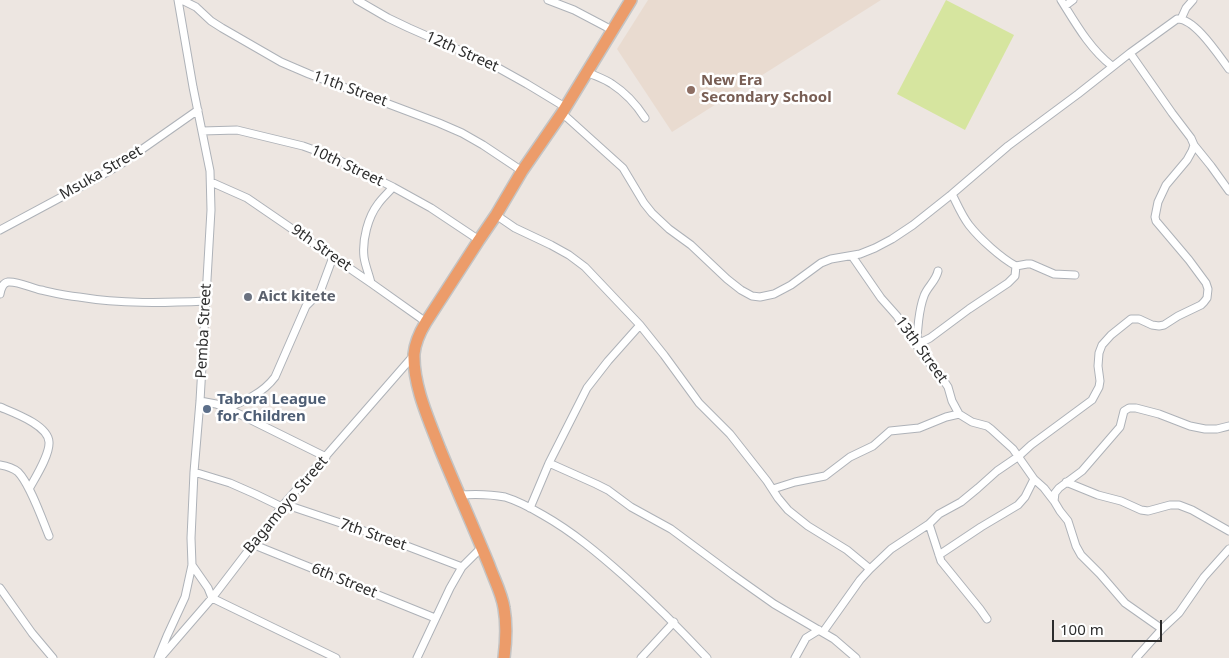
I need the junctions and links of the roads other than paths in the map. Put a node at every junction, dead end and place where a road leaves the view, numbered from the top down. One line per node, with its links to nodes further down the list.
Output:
1 (178, 0): 17 (street, Pemba Street)
2 (182, 0): 22 (street, 11th Street)
3 (357, 0): 18 (street, 12th Street)
4 (548, 0): 12 (street)
5 (631, 0): 12 (highway)
6 (1073, 0): 9 (street)
7 (1180, 0): 10 (street)
8 (1193, 0): 10 (street)
9 (1063, 3): 14 (street)
10 (1186, 8): 11 (street)
11 (1181, 19): 13 (street, 12th Street); 15 (street)
12 (612, 30): 16 (highway)
13 (1130, 52): 14 (street, 12th Street); 21 (street)
14 (1112, 66): 26 (street, 12th Street)
15 (1229, 69)
16 (587, 72): 18 (highway); 19 (street)
17 (198, 110): 20 (street, Pemba Street); 28 (street, Msuka Street)
18 (564, 110): 22 (highway); 30 (street, 12th Street)
19 (645, 118)
20 (202, 131): 23 (street, Pemba Street); 24 (street, 10th Street)
21 (1194, 145): 25 (street); 47 (street)
22 (522, 172): 27 (highway)
23 (211, 182): 31 (street, 9th Street); 37 (street, Pemba Street)
24 (393, 187): 29 (street, 10th Street); 35 (street)
25 (1229, 191)
26 (952, 194): 30 (street, 12th Street); 32 (street)
27 (496, 215): 29 (highway); 39 (street)
28 (0, 230)
29 (479, 240): 38 (highway)
30 (852, 256): 40 (street, 13th Street)
31 (333, 257): 35 (street, 9th Street); 44 (street)
32 (1016, 266): 34 (street); 40 (street)
33 (938, 271): 40 (street)
34 (1075, 275)
35 (371, 283): 38 (street, 9th Street)
36 (0, 294): 37 (street)
37 (206, 301): 42 (street, Pemba Street)
38 (426, 322): 41 (highway)
39 (640, 325): 49 (street); 55 (street)
40 (917, 344): 45 (street, 13th Street)
41 (414, 355): 48 (street, Bagamoyo Street); 56 (highway)
42 (200, 401): 44 (street); 51 (street, Pemba Street)
43 (0, 407): 54 (street)
44 (227, 408): 48 (street)
45 (959, 414): 47 (street); 55 (street)
46 (1229, 426): 53 (street)
47 (1019, 456): 52 (street); 60 (street)
48 (326, 457): 58 (street, Bagamoyo Street)
49 (549, 463): 59 (street); 76 (street)
50 (0, 465): 54 (street)
51 (194, 472): 58 (street, 7th Street); 67 (street, Pemba Street)
52 (1034, 479): 57 (street); 66 (street)
53 (1066, 482): 57 (street); 61 (street)
54 (29, 489): 62 (street)
55 (772, 489): 69 (street)
56 (459, 495): 59 (street); 64 (highway)
57 (1054, 501): 75 (street)
58 (283, 506): 63 (street, Bagamoyo Street); 68 (street, 7th Street)
59 (530, 508): 74 (street)
60 (929, 524): 66 (street); 69 (street)
61 (1229, 531)
62 (49, 536)
63 (252, 544): 71 (street, Bagamoyo Street); 72 (street, 6th Street)
64 (482, 547): 68 (street); 81 (highway)
65 (1229, 549): 75 (street)
66 (939, 555): 73 (street)
67 (192, 565): 71 (street); 78 (street, Pemba Street)
68 (462, 567): 72 (street)
69 (870, 569): 76 (street)
70 (0, 588): 77 (street)
71 (212, 598): 78 (street, Bagamoyo Street); 79 (street)
72 (435, 618): 80 (street)
73 (987, 619)
74 (674, 622): 82 (street); 83 (street)
75 (1162, 629): 86 (street)
76 (821, 631): 84 (street); 85 (street)
77 (52, 658)
78 (159, 658)
79 (336, 658)
80 (417, 658)
81 (504, 658)
82 (641, 658)
83 (707, 658)
84 (794, 658)
85 (856, 658)
86 (1136, 658)

